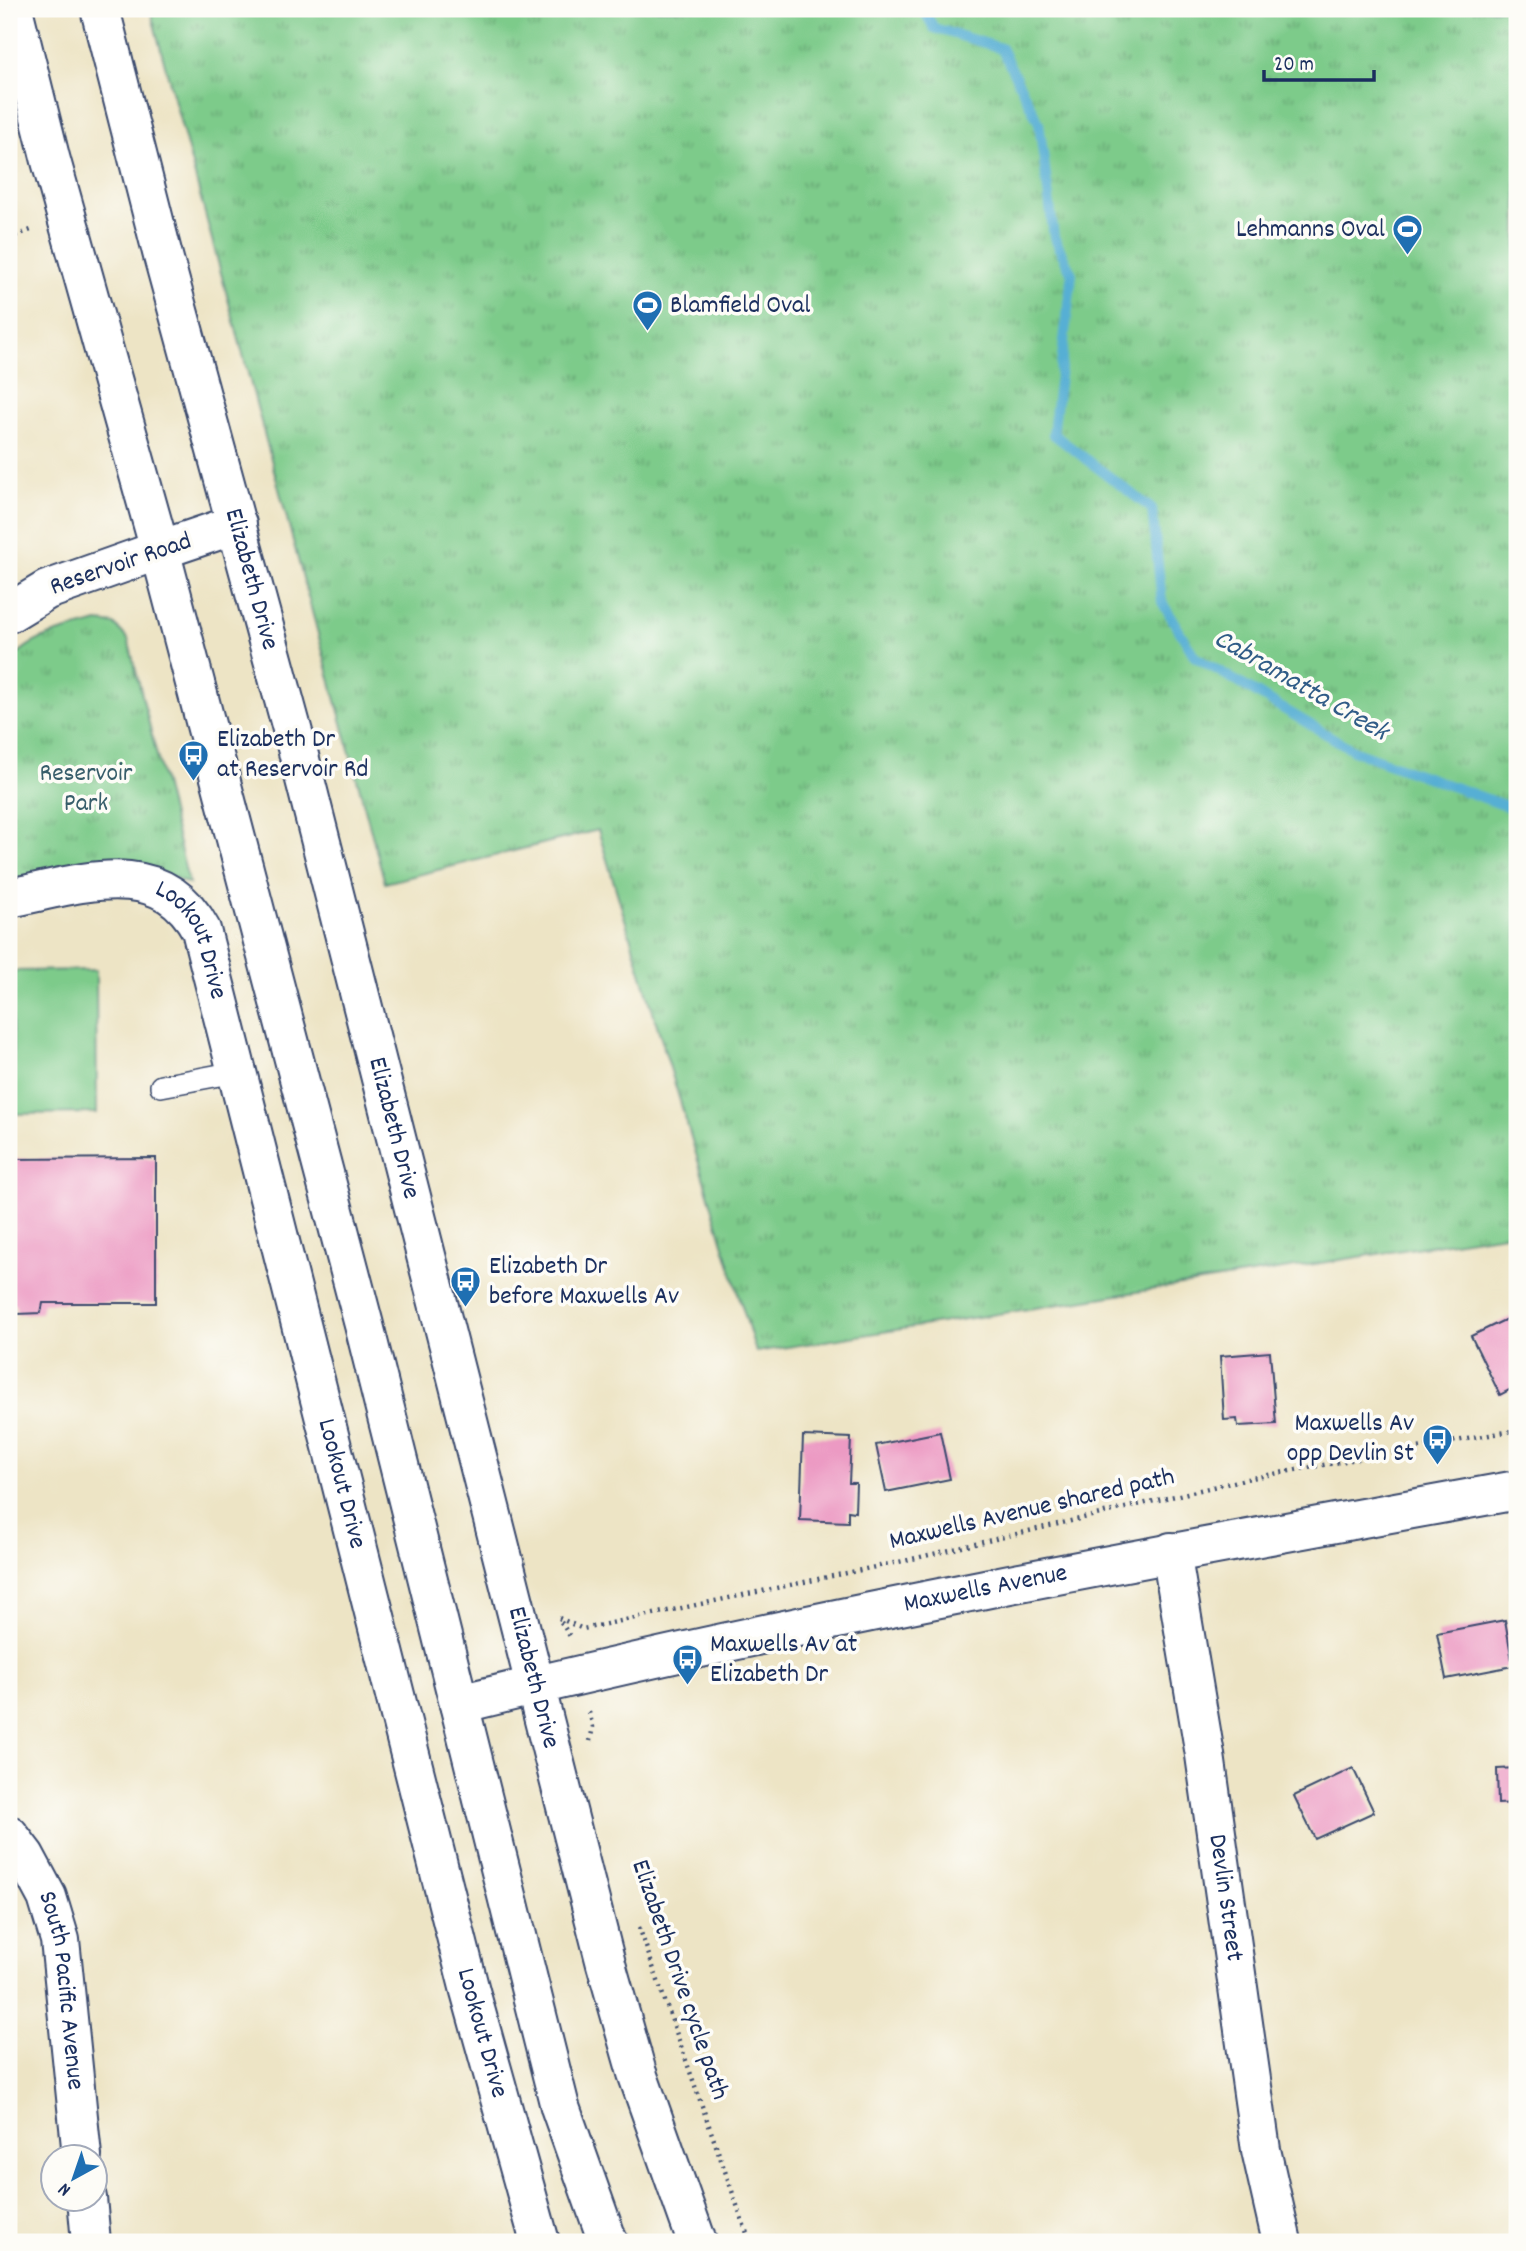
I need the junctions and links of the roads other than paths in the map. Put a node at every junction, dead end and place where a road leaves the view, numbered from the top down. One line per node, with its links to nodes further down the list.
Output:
1 (13, 9): 4 (main road)
2 (100, 9): 3 (main road, Elizabeth Drive)
3 (237, 524): 4 (main road, Reservoir Road); 11 (main road, Elizabeth Drive)
4 (160, 551): 5 (main road, Reservoir Road); 12 (main road)
5 (9, 613)
6 (9, 898): 7 (main road, Lookout Drive)
7 (236, 1072): 8 (lane); 17 (main road, Lookout Drive)
8 (161, 1086)
9 (1517, 1490): 10 (main road, Maxwells Avenue)
10 (1171, 1552): 11 (main road, Maxwells Avenue); 20 (main road, Devlin Street)
11 (536, 1685): 12 (main road, Maxwells Avenue); 19 (main road, Elizabeth Drive)
12 (459, 1704): 18 (main road)
13 (9, 1835): 14 (main road, South Pacific Avenue)
14 (80, 2142)
15 (88, 2212): 16 (main road)
16 (91, 2242)
17 (540, 2242)
18 (608, 2242)
19 (697, 2242)
20 (1282, 2242)

